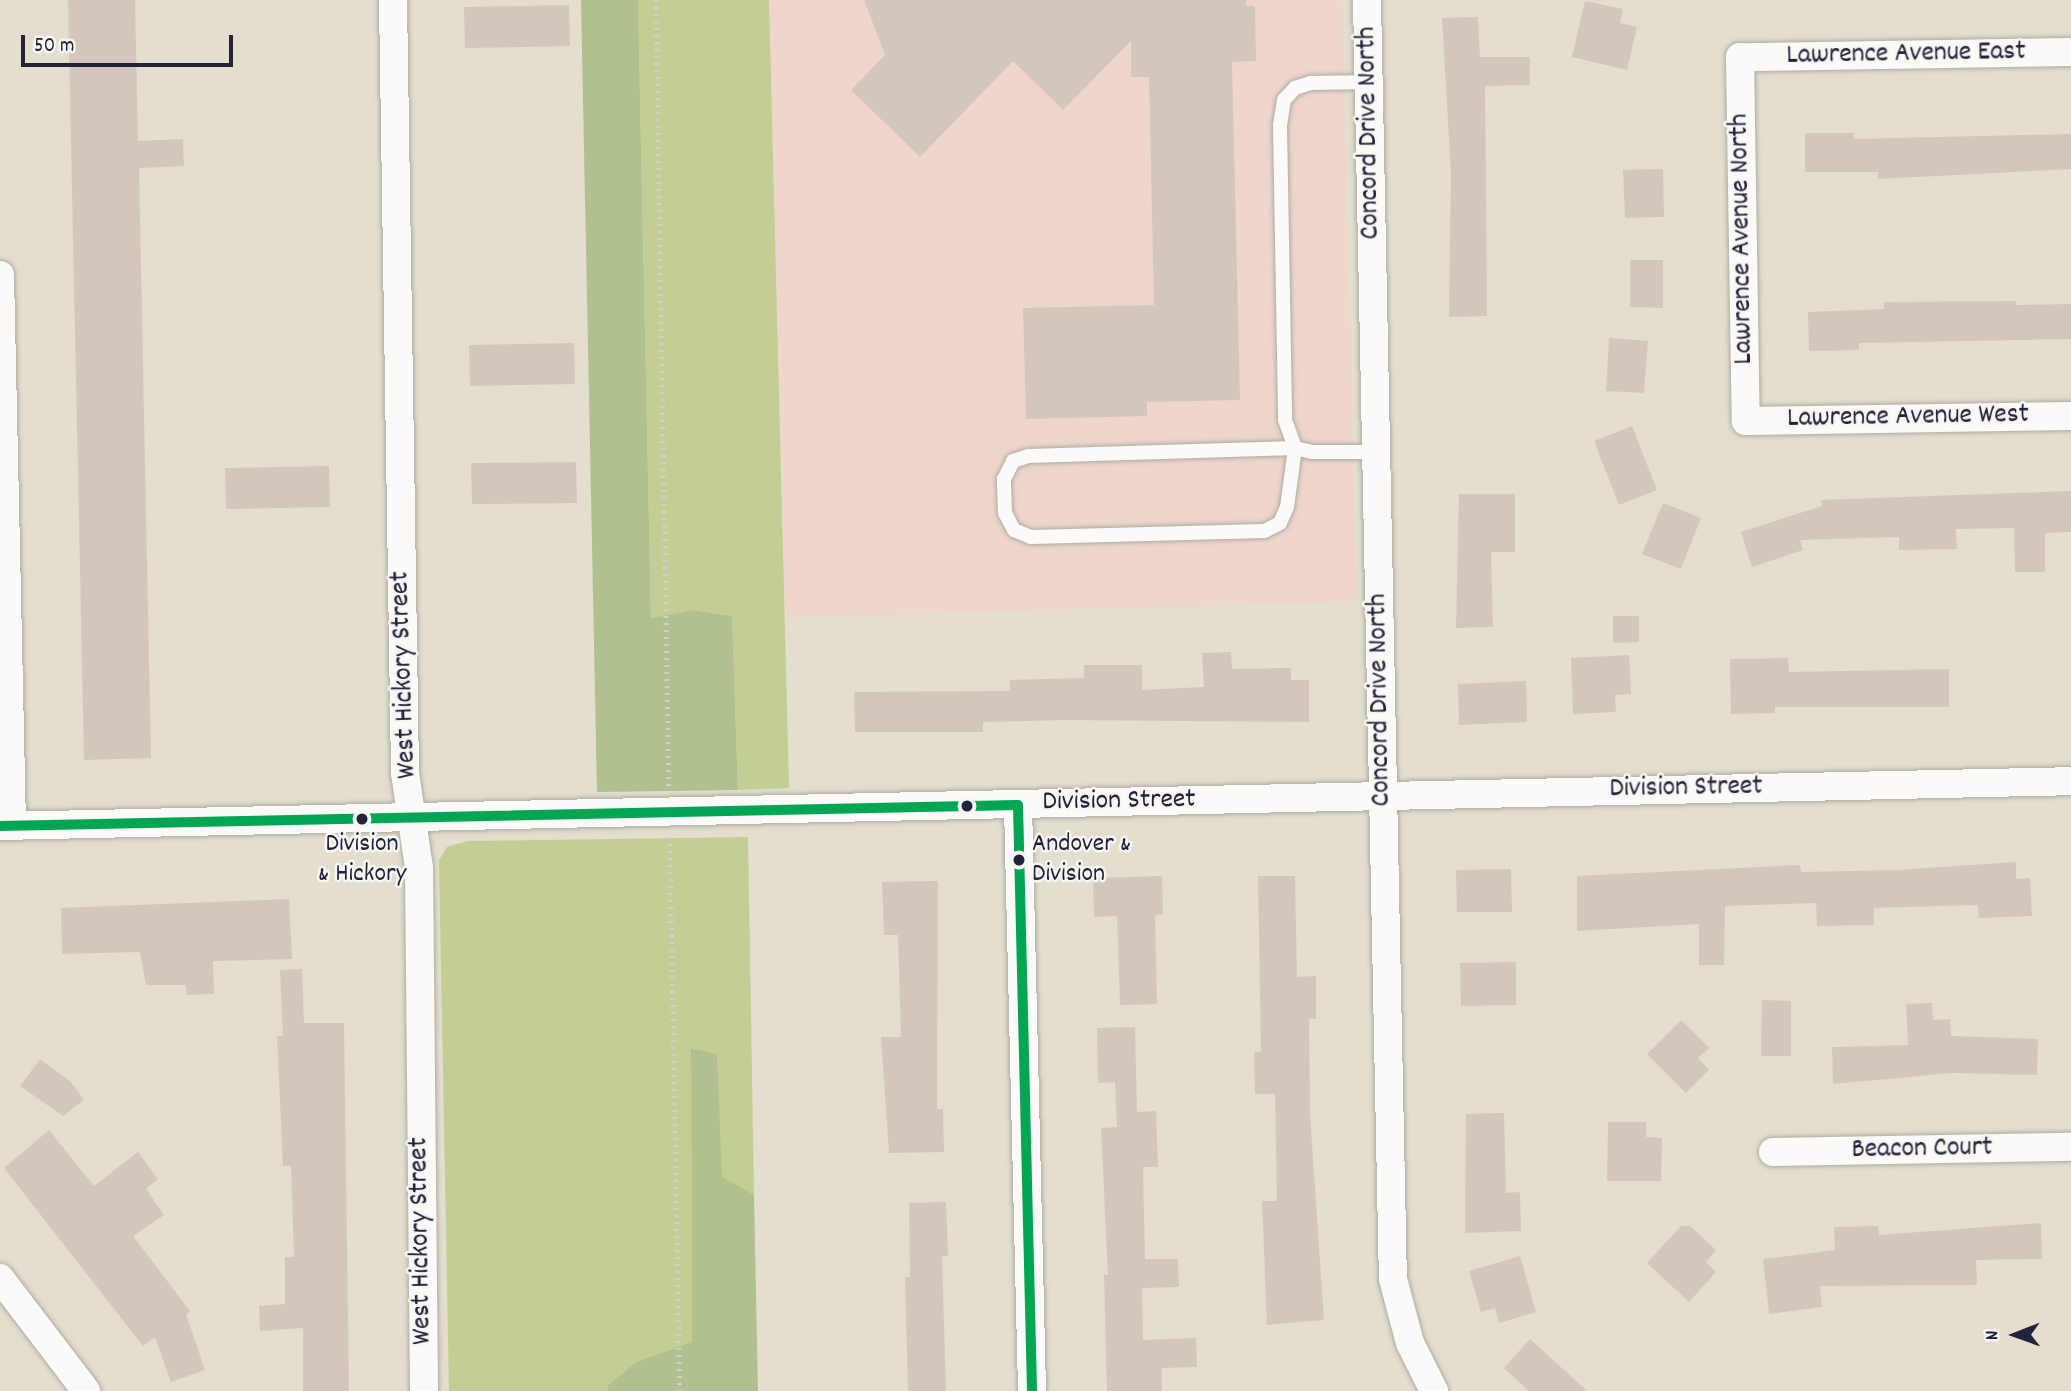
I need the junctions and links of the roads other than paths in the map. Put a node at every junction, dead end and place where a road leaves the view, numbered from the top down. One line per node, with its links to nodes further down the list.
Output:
1 (393, 0): 14 (street, West Hickory Street)
2 (1367, 0): 5 (street, Concord Drive North)
3 (2071, 52): 4 (street, Lawrence Avenue East)
4 (1740, 57): 8 (street, Lawrence Avenue North)
5 (1369, 82): 9 (lane); 10 (street, Concord Drive North)
6 (0, 275): 15 (street)
7 (2071, 416): 8 (street, Lawrence Avenue West)
8 (1746, 421)
9 (1295, 448): 9 (lane); 10 (lane)
10 (1376, 452): 12 (street, Concord Drive North)
11 (2071, 781): 12 (street, Division Street)
12 (1383, 795): 13 (street, Division Street); 22 (street, Concord Drive North)
13 (1018, 805): 14 (street, Division Street); 21 (street)
14 (413, 819): 15 (street, Division Street); 20 (street, West Hickory Street)
15 (6, 826)
16 (2071, 1147): 17 (street, Beacon Court)
17 (1773, 1153)
18 (0, 1278): 19 (street)
19 (86, 1391)
20 (424, 1391)
21 (1032, 1391)
22 (1434, 1391)

